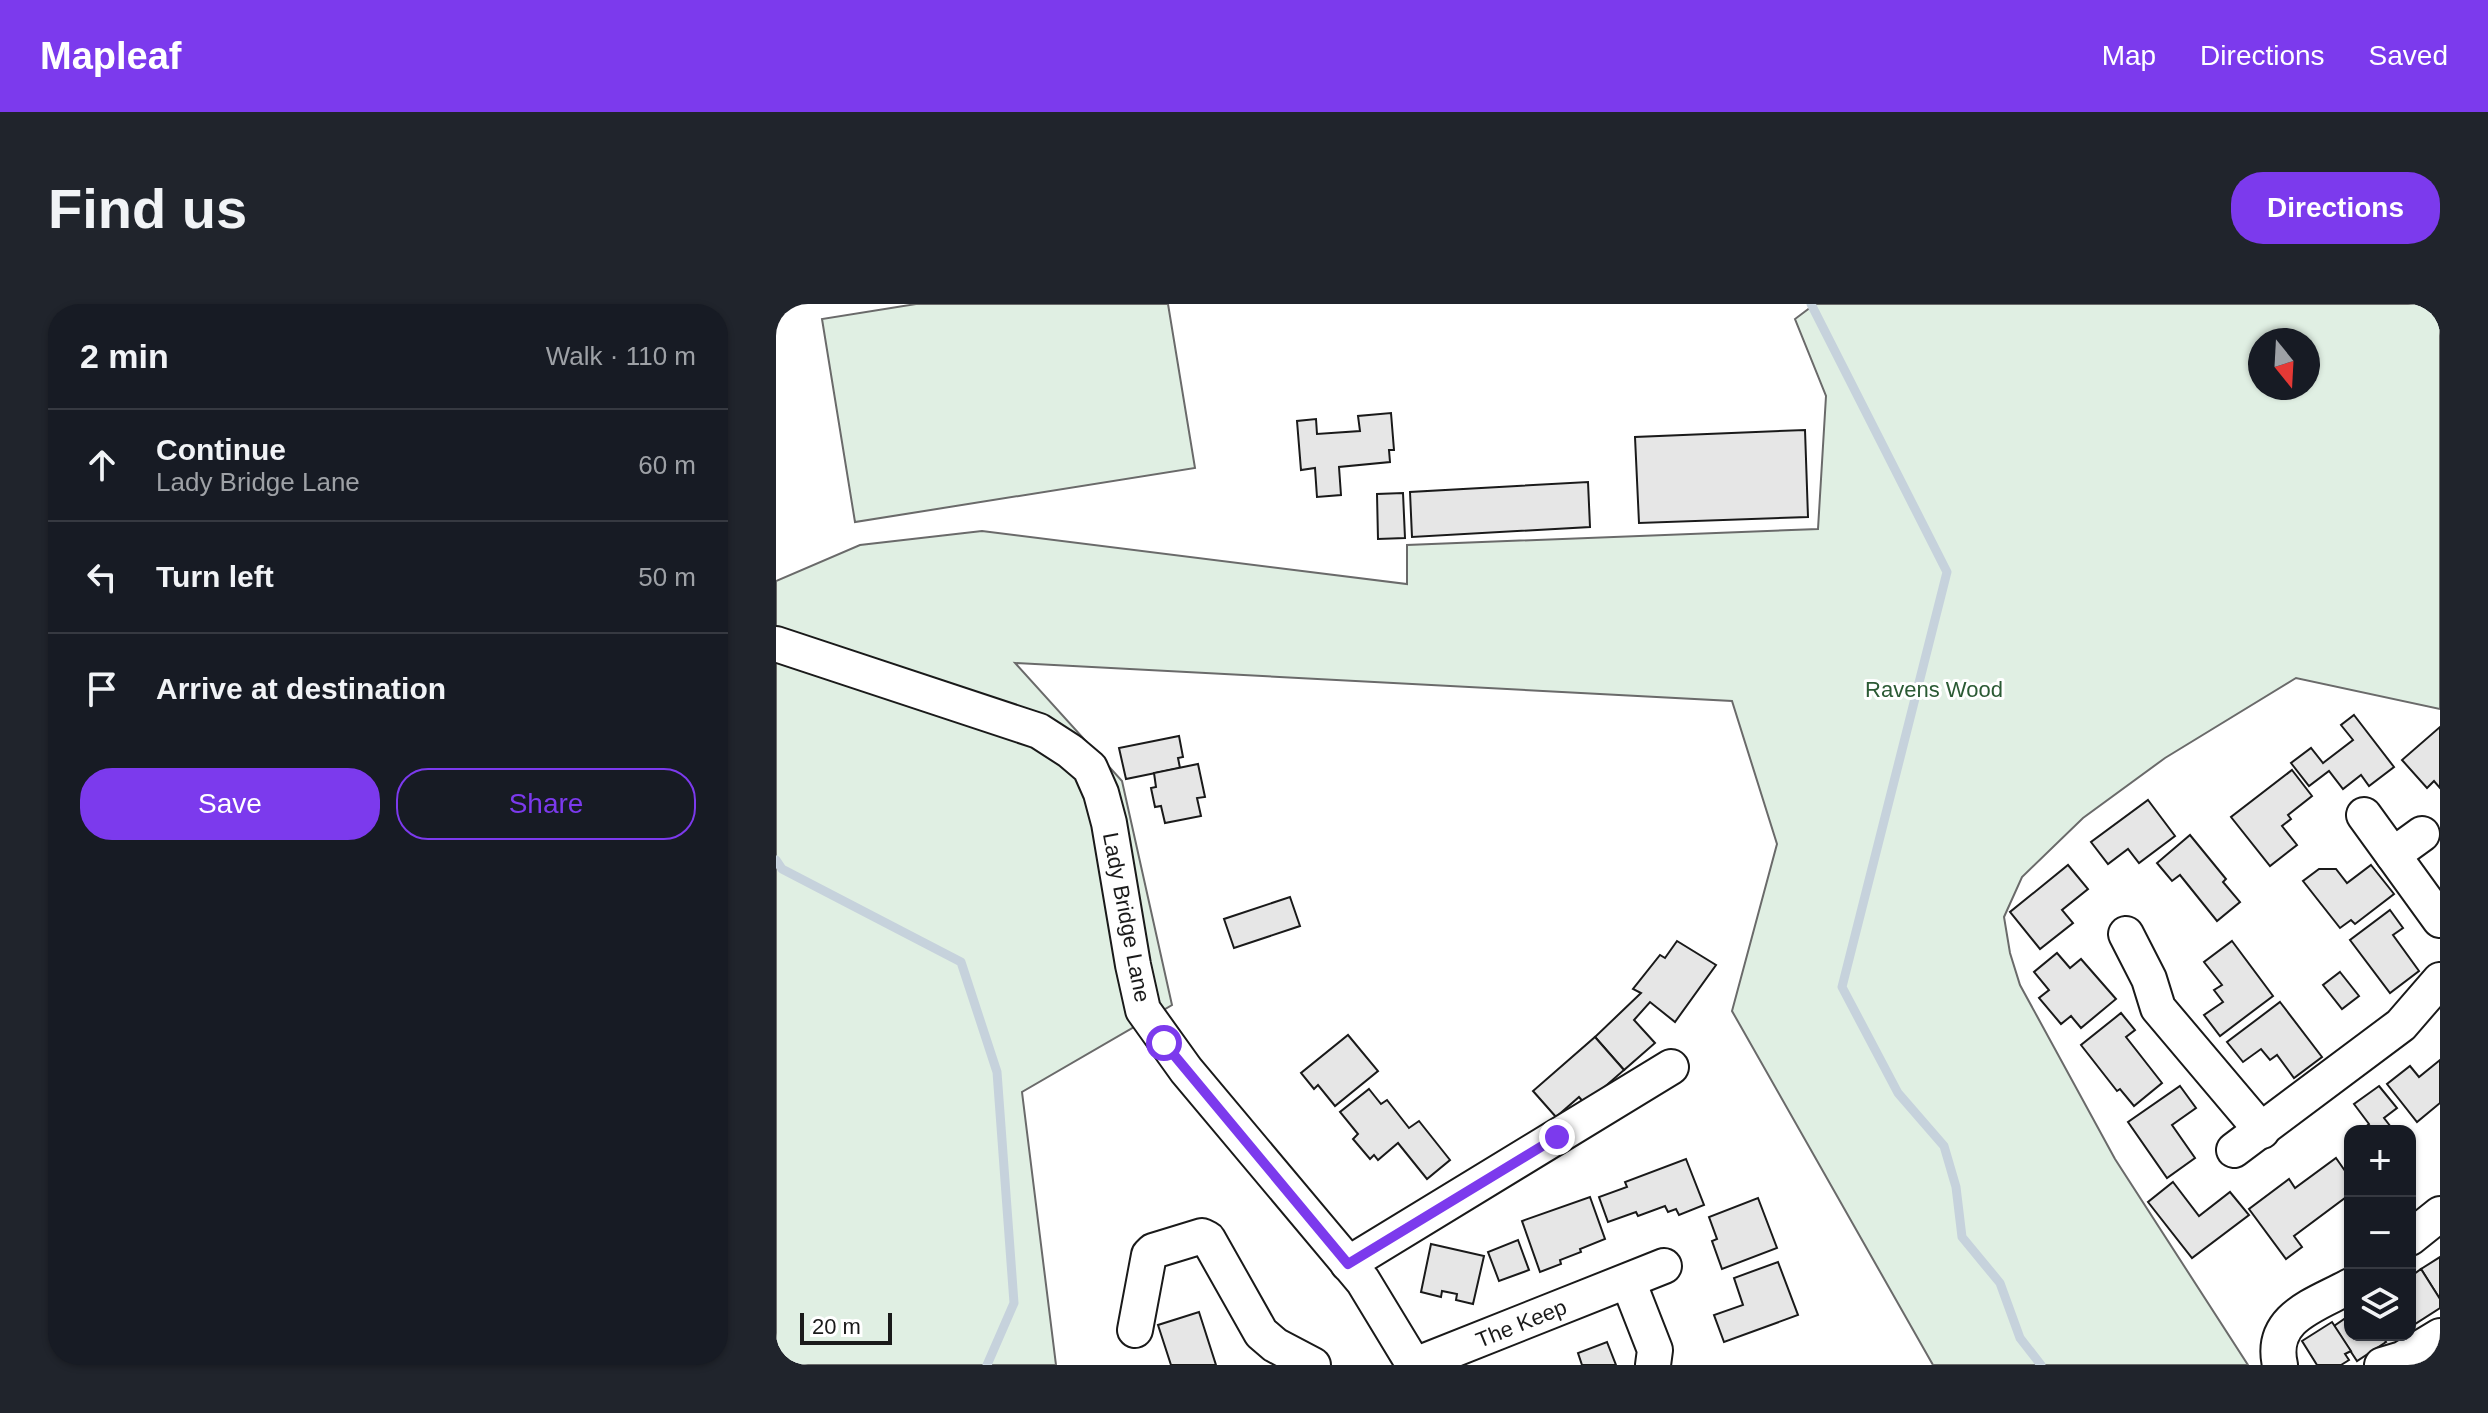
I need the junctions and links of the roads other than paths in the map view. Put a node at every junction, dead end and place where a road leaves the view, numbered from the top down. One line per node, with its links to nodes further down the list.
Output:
1 (776, 644): 11 (street, Lady Bridge Lane)
2 (2364, 815): 4 (street)
3 (2422, 834): 4 (street)
4 (2393, 855): 5 (street)
5 (2440, 920)
6 (2126, 934): 7 (street)
7 (2440, 980)
8 (1671, 1067): 11 (street)
9 (2440, 1214): 10 (street)
10 (2416, 1233)
11 (1348, 1264): 18 (street, Lady Bridge Lane)
12 (1664, 1266): 13 (street, The Keep)
13 (1628, 1281): 18 (street, The Keep); 19 (street)
14 (2344, 1289): 20 (street)
15 (1135, 1330): 17 (street)
16 (2440, 1336): 21 (street)
17 (1313, 1365)
18 (1414, 1365)
19 (1653, 1365)
20 (2280, 1365)
21 (2382, 1365)

